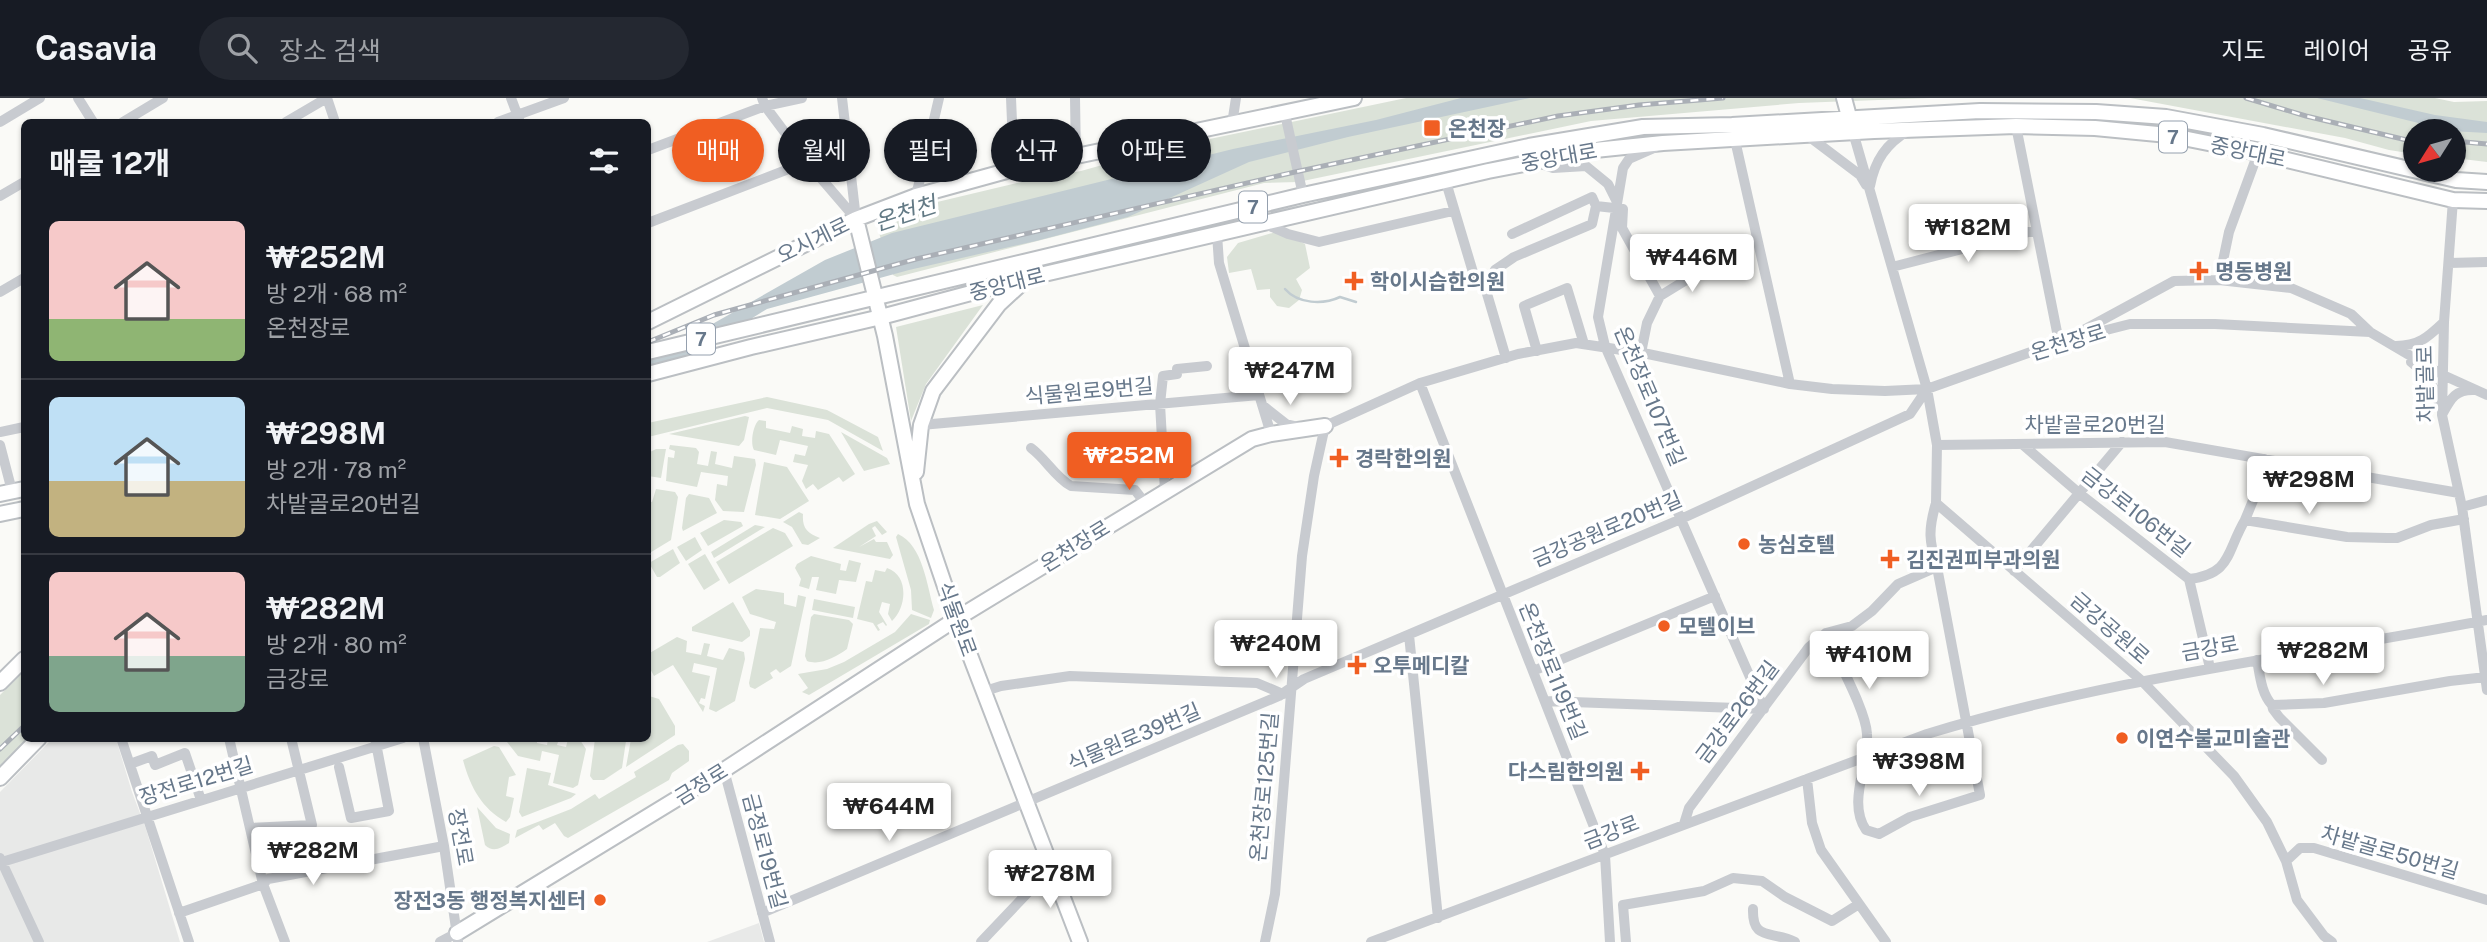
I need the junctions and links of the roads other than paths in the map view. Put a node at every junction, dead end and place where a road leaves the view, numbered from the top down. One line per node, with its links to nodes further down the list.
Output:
1 (40, 98): 24 (street)
2 (78, 98): 17 (street)
3 (163, 98): 18 (street)
4 (327, 98): 19 (street); 20 (street)
5 (511, 98): 21 (street)
6 (564, 98): 21 (street)
7 (802, 98): 15 (street)
8 (842, 98): 52 (street)
9 (939, 98): 46 (street)
10 (1011, 98): 22 (street)
11 (1075, 98): 23 (street)
12 (1236, 98): 26 (street)
13 (1354, 98): 16 (main road, 오시게로)
14 (1844, 100): 27 (main road)
15 (764, 102): 25 (street); 33 (street)
16 (1285, 114): 26 (main road, 오시게로); 44 (street)
17 (91, 119)
18 (128, 119)
19 (290, 119)
20 (334, 119)
21 (519, 119)
22 (1012, 119)
23 (1075, 119)
24 (0, 122)
25 (778, 122)
26 (1232, 124): 35 (main road, 오시게로)
27 (1851, 125): 29 (main road, 중앙대로 / 7); 30 (main road, 중앙대로 / 7); 41 (main road, 중앙대로 / 7); 43 (street); 44 (main road, 중앙대로 / 7)
28 (2016, 126): 29 (main road, 중앙대로 / 7); 34 (main road, 중앙대로 / 7); 55 (street)
29 (1910, 130): 43 (street)
30 (1807, 135): 31 (main road, 중앙대로 / 7); 43 (street)
31 (1735, 140): 32 (main road, 중앙대로 / 7); 85 (street)
32 (1663, 143): 36 (main road, 중앙대로 / 7); 50 (street, 온천장로107번길)
33 (651, 149)
34 (2258, 153): 47 (main road, 중앙대로 / 7); 64 (street)
35 (1083, 156)
36 (1533, 161): 39 (main road, 중앙대로 / 7); 50 (street)
37 (778, 173): 53 (street)
38 (991, 175): 46 (main road, 오시게로)
39 (1446, 181): 51 (street); 54 (main road, 중앙대로 / 7)
40 (824, 182): 52 (street)
41 (2487, 182)
42 (21, 184): 45 (street)
43 (1870, 189): 61 (street)
44 (1303, 195): 66 (main road, 중앙대로 / 7)
45 (0, 196)
46 (916, 196): 52 (main road, 오시게로)
47 (2453, 201): 48 (main road, 중앙대로 / 7); 59 (street, 차밭골로)
48 (2487, 201)
49 (1594, 202): 50 (street); 57 (street); 65 (street)
50 (1616, 204): 68 (street); 75 (street, 온천장로107번길)
51 (1453, 211): 54 (street); 65 (street)
52 (856, 219): 66 (main road, 식물원로); 70 (main road, 오시게로)
53 (651, 222)
54 (1263, 223): 56 (main road, 중앙대로 / 7)
55 (2036, 230): 61 (street); 73 (street)
56 (1217, 234): 62 (main road, 중앙대로 / 7); 88 (street)
57 (1512, 234)
58 (2487, 262): 59 (street)
59 (2449, 263): 71 (street, 차밭골로)
60 (1709, 266): 68 (street)
61 (1892, 267): 86 (street)
62 (1027, 278): 69 (main road, 중앙대로 / 7); 91 (main road)
63 (21, 280): 67 (street)
64 (2220, 280): 72 (street); 73 (street)
65 (1485, 287): 80 (street)
66 (875, 291): 69 (main road, 식물원로); 77 (main road, 중앙대로 / 7)
67 (0, 292)
68 (1660, 296): 79 (street)
69 (881, 317): 82 (main road, 중앙대로 / 7); 110 (main road, 식물원로)
70 (651, 321)
71 (2444, 322): 76 (street); 83 (street, 차밭골로)
72 (2370, 332): 73 (street, 온천장로); 76 (street, 온천장로)
73 (2059, 342): 86 (street, 온천장로)
74 (1584, 344): 75 (street, 온천장로); 78 (street, 온천장로); 78 (street)
75 (1605, 346): 79 (street, 온천장로); 114 (street, 온천장로107번길)
76 (2393, 346): 83 (street, 온천장로); 90 (street)
77 (651, 351)
78 (1537, 351): 80 (street, 온천장로)
79 (1641, 353): 85 (street, 온천장로)
80 (1506, 358): 84 (street, 온천장로)
81 (1206, 366): 89 (street)
82 (651, 373)
83 (2443, 375): 87 (street, 온천장로); 90 (street, 차밭골로)
84 (1420, 383): 92 (street, 온천장로); 120 (street, 온천장로119번길)
85 (1790, 384): 86 (street, 온천장로)
86 (1927, 389): 99 (street); 114 (street, 금강공원로20번길)
87 (2482, 393): 90 (street)
88 (1261, 400): 89 (street, 식물원로9번길); 94 (street); 96 (street)
89 (1160, 404): 91 (street, 식물원로9번길); 104 (street)
90 (2442, 415): 105 (street, 차밭골로)
91 (921, 425): 110 (main road)
92 (1325, 426): 94 (main road, 온천장로); 135 (street, 온천장로125번길)
93 (21, 428): 95 (street)
94 (1309, 429): 96 (main road, 온천장로)
95 (0, 432)
96 (1271, 434): 104 (main road, 온천장로)
97 (2122, 442): 98 (street, 차밭골로20번길); 102 (street, 차밭골로20번길); 106 (street)
98 (2022, 444): 99 (street, 차밭골로20번길); 106 (street, 금강로106번길)
99 (1937, 445): 109 (street)
100 (0, 446): 103 (street)
101 (1031, 448): 108 (street)
102 (2264, 459): 105 (street, 차밭골로20번길); 116 (street)
103 (12, 491)
104 (1165, 491): 108 (main road, 온천장로)
105 (2459, 493): 111 (street, 차밭골로)
106 (2080, 494): 118 (street); 119 (street, 금강로106번길)
107 (2487, 500): 111 (street)
108 (1146, 503): 122 (main road, 온천장로)
109 (1936, 503): 117 (street); 118 (street, 금강공원로)
110 (917, 504): 122 (main road, 식물원로)
111 (2462, 507): 115 (street, 차밭골로)
112 (21, 510): 113 (main road)
113 (0, 514)
114 (1682, 519): 120 (street, 금강공원로20번길); 121 (street, 온천장로107번길)
115 (2464, 519): 116 (street); 123 (street, 차밭골로)
116 (2245, 520): 119 (street)
117 (1937, 567): 124 (street, 금강로26번길); 139 (street)
118 (2014, 571): 131 (street, 금강공원로)
119 (2189, 579): 128 (street, 금강로106번길)
120 (1502, 594): 125 (street, 금강공원로20번길); 129 (street, 온천장로119번길)
121 (1714, 596): 129 (street); 138 (street, 온천장로107번길)
122 (956, 619): 134 (main road, 식물원로); 151 (main road, 금정로)
123 (2483, 621): 126 (street, 금강로); 130 (street, 차밭골로)
124 (1826, 633): 138 (street, 금강로26번길); 146 (street)
125 (1409, 635): 135 (street, 금강공원로20번길); 171 (street)
126 (2257, 660): 128 (street, 금강로); 137 (street)
127 (21, 662): 132 (main road)
128 (2210, 668): 131 (street, 금강로)
129 (1533, 671): 136 (street, 온천장로119번길)
130 (2486, 677): 133 (street, 차밭골로); 137 (street)
131 (2142, 681): 139 (street, 금강로); 163 (street, 금강공원로)
132 (0, 684)
133 (2487, 690)
134 (985, 691): 135 (street); 156 (main road, 식물원로)
135 (1287, 691): 156 (street, 식물원로39번길); 180 (street, 온천장로125번길)
136 (1545, 701): 138 (street); 161 (street, 온천장로119번길)
137 (2272, 705): 147 (street)
138 (1764, 709): 158 (street, 금강로26번길)
139 (1968, 722): 146 (street, 금강로); 146 (street)
140 (35, 742): 152 (main road)
141 (122, 742): 148 (street)
142 (230, 742): 154 (street)
143 (292, 742): 150 (street)
144 (376, 742): 149 (street); 150 (street, 장전로12번길)
145 (424, 742): 160 (street, 장전로)
146 (1864, 758): 153 (street, 금강로)
147 (2322, 760)
148 (130, 764): 155 (street); 157 (street)
149 (339, 767)
150 (299, 770): 154 (street, 장전로12번길); 159 (street)
151 (724, 770): 170 (street, 금정로19번길); 172 (main road, 금정로)
152 (0, 778)
153 (1807, 779): 158 (street, 금강로); 167 (street)
154 (242, 787): 155 (street, 장전로12번길); 159 (street)
155 (201, 800): 157 (street, 장전로12번길)
156 (1028, 803): 164 (main road, 식물원로); 170 (street, 식물원로39번길)
157 (146, 817): 162 (street, 장전로12번길); 169 (street)
158 (1684, 824): 161 (street, 금강로)
159 (251, 828): 165 (street)
160 (444, 846): 165 (street); 172 (street, 장전로)
161 (1605, 855): 171 (street, 금강로); 182 (street, 온천장로119번길)
162 (1, 860): 174 (street)
163 (2286, 861): 166 (street, 차밭골로50번길); 186 (street, 금강공원로)
164 (1053, 866): 173 (street); 179 (main road, 식물원로)
165 (263, 884): 169 (street); 176 (street)
166 (2487, 900)
167 (1860, 904): 183 (street); 185 (street)
168 (1753, 909): 184 (street)
169 (179, 913): 175 (street)
170 (762, 913): 178 (street, 금정로19번길)
171 (1438, 918): 181 (street, 금강로)
172 (457, 938): 177 (street, 금정로)
173 (986, 941)
174 (39, 942)
175 (189, 942)
176 (285, 942)
177 (440, 942)
178 (770, 942)
179 (1080, 942)
180 (1265, 942)
181 (1371, 942)
182 (1611, 942)
183 (1626, 942)
184 (1795, 942)
185 (1886, 942)
186 (2332, 942)

